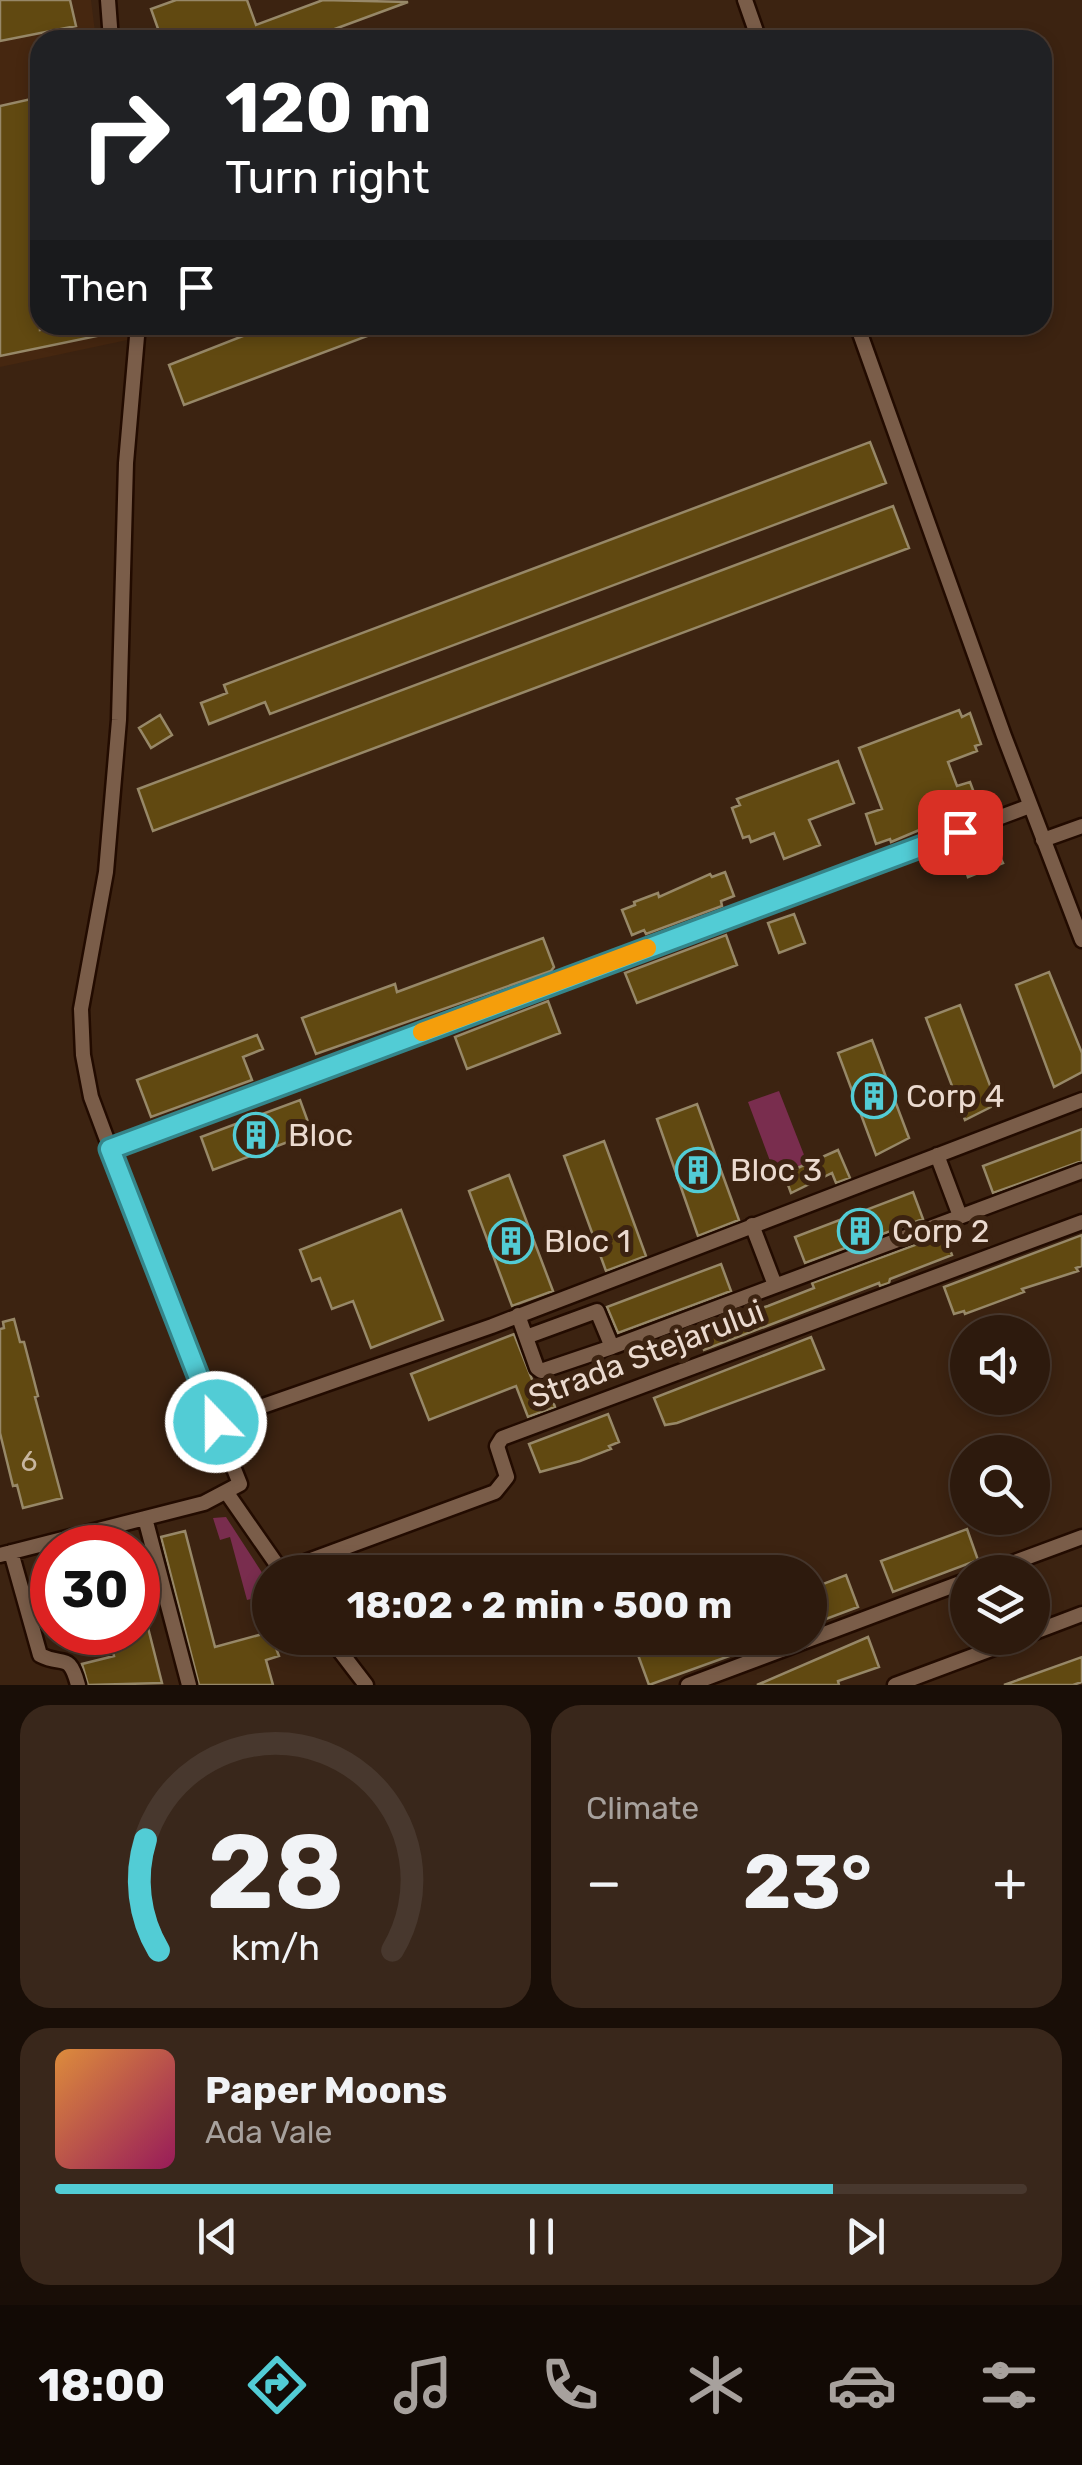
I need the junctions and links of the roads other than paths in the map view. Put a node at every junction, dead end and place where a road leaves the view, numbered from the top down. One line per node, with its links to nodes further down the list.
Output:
1 (108, 0): 3 (street)
2 (745, 0): 4 (street)
3 (111, 30)
4 (756, 30)
5 (137, 335): 12 (street)
6 (862, 335): 7 (street)
7 (1030, 806): 9 (street); 12 (street)
8 (1082, 826): 9 (street)
9 (1043, 840): 10 (street)
10 (1082, 940)
11 (1082, 1100): 13 (street)
12 (110, 1149): 22 (street)
13 (937, 1156): 15 (street); 17 (street)
14 (1082, 1171): 15 (street)
15 (960, 1216): 18 (street)
16 (1082, 1222): 28 (street, Strada Stejarului)
17 (752, 1225): 18 (street); 19 (street)
18 (775, 1284): 21 (street)
19 (518, 1315): 20 (street); 22 (street)
20 (526, 1337): 21 (street); 21 (street)
21 (612, 1347)
22 (216, 1422): 23 (street)
23 (233, 1489): 24 (street); 27 (street)
24 (145, 1518): 26 (street); 36 (street)
25 (1082, 1537): 29 (street)
26 (6, 1554): 35 (street)
27 (272, 1555)
28 (327, 1555)
29 (1034, 1555)
30 (950, 1587): 38 (street)
31 (1082, 1614): 32 (street)
32 (1050, 1626)
33 (343, 1655): 37 (street)
34 (975, 1655): 39 (street)
35 (78, 1685)
36 (188, 1685)
37 (366, 1685)
38 (688, 1685)
39 (895, 1685)

